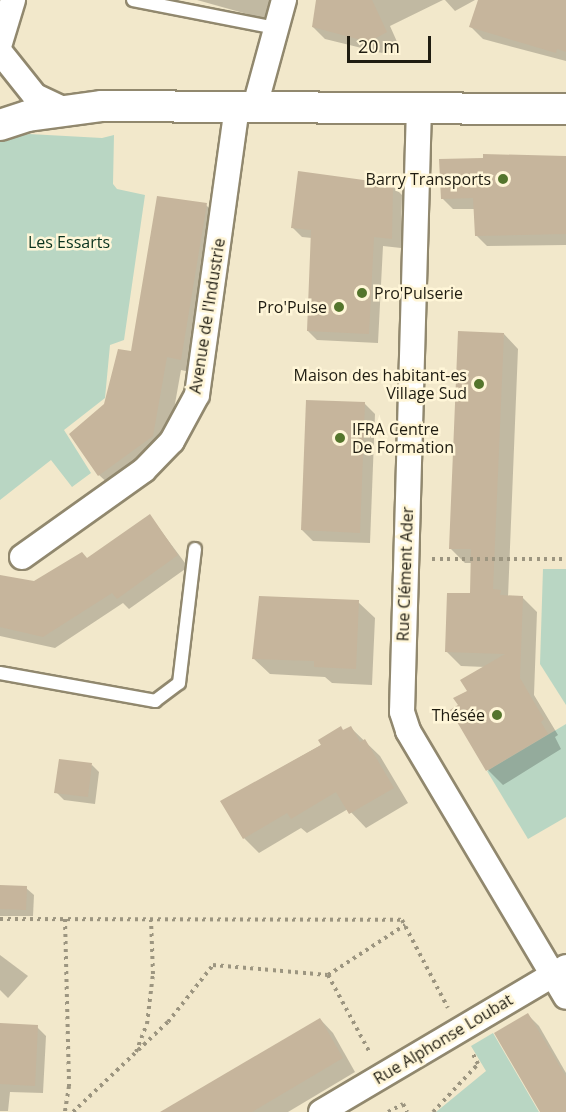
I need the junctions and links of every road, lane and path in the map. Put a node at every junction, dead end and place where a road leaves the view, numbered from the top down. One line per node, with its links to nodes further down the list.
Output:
1 (13, 0): 6 (street)
2 (133, 0): 4 (lane)
3 (284, 0): 5 (street, Avenue de l'Industrie)
4 (169, 3): 5 (lane)
5 (276, 28): 8 (street, Avenue de l'Industrie)
6 (0, 43)
7 (0, 52): 11 (street)
8 (246, 105): 9 (street); 11 (street); 15 (street, Avenue de l'Industrie)
9 (419, 107): 10 (street); 16 (street, Rue Clément Ader)
10 (566, 109)
11 (63, 110): 12 (street)
12 (14, 115): 13 (street)
13 (0, 125)
14 (195, 549): 18 (lane)
15 (22, 557)
16 (406, 558): 17 (path); 23 (street, Rue Clément Ader)
17 (566, 559)
18 (0, 673)
19 (0, 919): 20 (path)
20 (65, 919): 21 (path); 29 (path)
21 (150, 920): 22 (path); 27 (path)
22 (405, 925): 24 (path); 26 (path)
23 (559, 971): 25 (street, Rue Clément Ader); 26 (street, Rue Alphonse Loubat)
24 (328, 975): 27 (path); 28 (path)
25 (566, 997)
26 (460, 1029): 28 (street, Rue Alphonse Loubat); 34 (path)
27 (134, 1055): 30 (path)
28 (382, 1076): 31 (street, Rue Alphonse Loubat)
29 (65, 1112)
30 (73, 1112)
31 (321, 1112)
32 (388, 1112): 33 (path)
33 (407, 1112)
34 (433, 1112)

